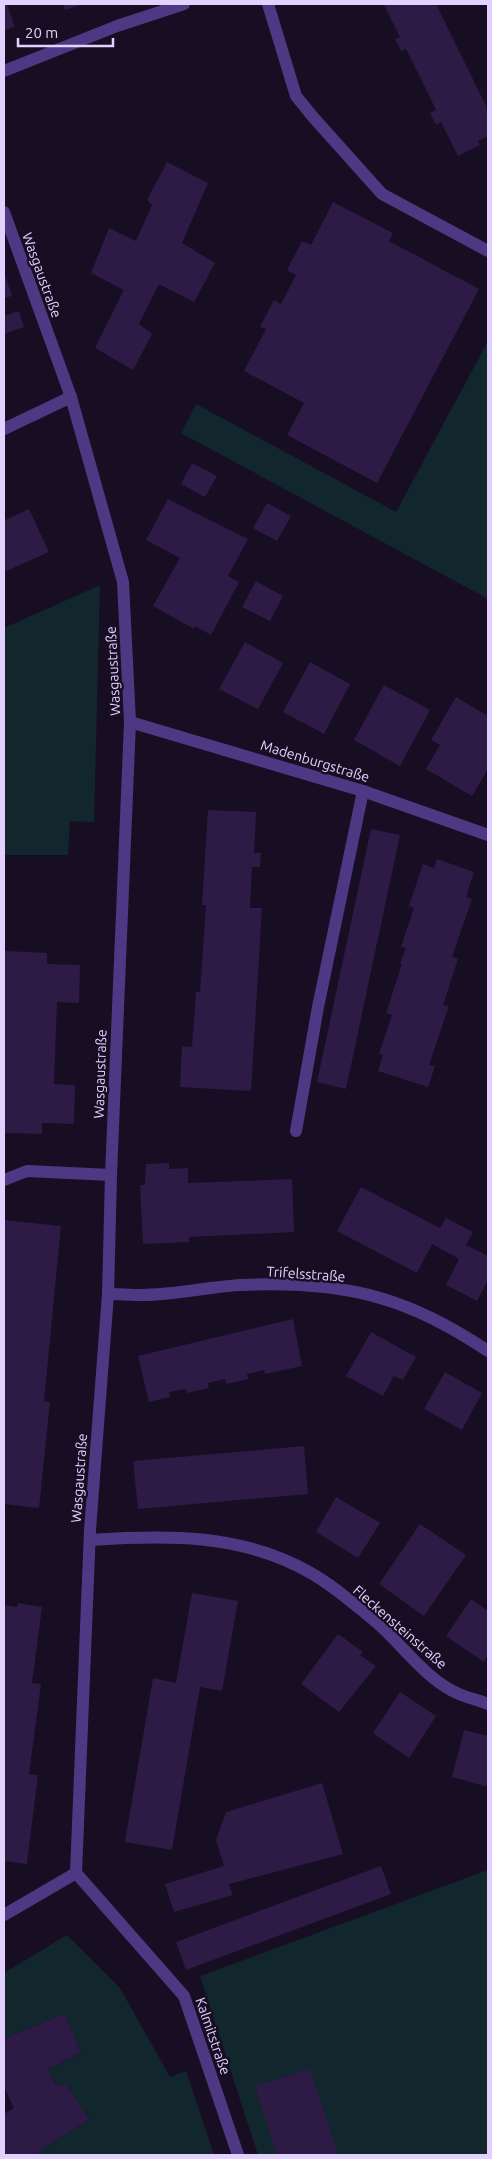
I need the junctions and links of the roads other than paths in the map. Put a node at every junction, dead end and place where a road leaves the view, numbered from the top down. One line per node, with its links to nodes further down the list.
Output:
1 (184, 4): 3 (street)
2 (268, 4): 5 (street)
3 (4, 71)
4 (4, 212): 6 (street, Wasgaustraße)
5 (488, 251)
6 (70, 397): 7 (street); 8 (street, Wasgaustraße)
7 (4, 429)
8 (130, 722): 9 (street, Madenburgstraße); 12 (street, Wasgaustraße)
9 (363, 791): 10 (street, Madenburgstraße); 11 (street)
10 (488, 835)
11 (296, 1131)
12 (111, 1175): 13 (street); 14 (street, Wasgaustraße)
13 (4, 1180)
14 (108, 1294): 15 (street, Trifelsstraße); 16 (street, Wasgaustraße)
15 (488, 1351)
16 (90, 1540): 17 (street, Fleckensteinstraße); 18 (street, Wasgaustraße)
17 (488, 1704)
18 (76, 1873): 19 (street); 20 (street, Kalmitstraße)
19 (4, 1914)
20 (238, 2155)

